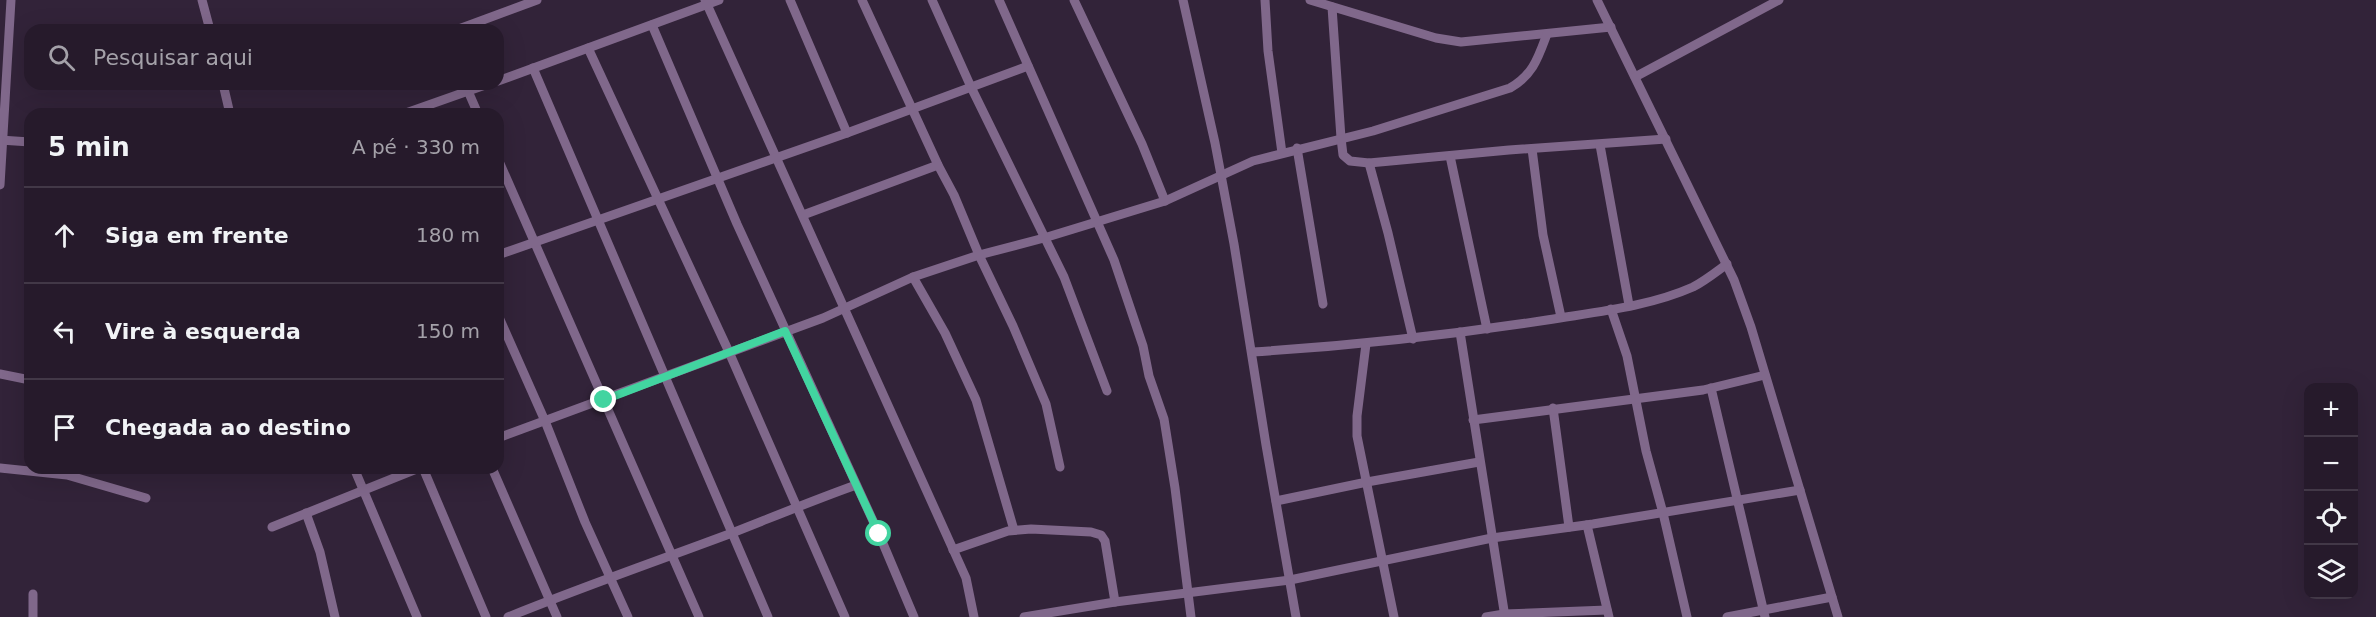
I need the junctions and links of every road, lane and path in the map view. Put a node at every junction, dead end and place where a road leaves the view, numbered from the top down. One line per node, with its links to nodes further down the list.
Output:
1 (11, 0): 38 (street)
2 (202, 0): 17 (street)
3 (537, 0): 18 (street)
4 (719, 0): 15 (street)
5 (790, 0): 35 (street)
6 (862, 0): 34 (street)
7 (932, 0): 27 (street)
8 (999, 0): 23 (street)
9 (1074, 0): 53 (street)
10 (1183, 0): 49 (street)
11 (1265, 0): 43 (street)
12 (1310, 0): 16 (street)
13 (1597, 0): 20 (street)
14 (1779, 0): 25 (street)
15 (706, 2): 19 (street); 45 (street)
16 (1332, 7): 21 (street); 36 (street)
17 (208, 24)
18 (483, 24)
19 (652, 25): 22 (street); 50 (street)
20 (1611, 27): 21 (street); 25 (street)
21 (1547, 34): 36 (street)
22 (588, 48): 24 (street); 52 (street)
23 (1028, 66): 27 (street); 56 (street)
24 (533, 68): 26 (street); 55 (street)
25 (1635, 77): 37 (street)
26 (504, 79)
27 (971, 87): 34 (street); 57 (street)
28 (224, 90): 31 (street)
29 (471, 90): 30 (street)
30 (468, 91): 32 (street); 33 (street)
31 (229, 108)
32 (422, 108)
33 (475, 108)
34 (913, 109): 35 (street); 47 (street)
35 (848, 133): 45 (street)
36 (1341, 138): 41 (street); 46 (street)
37 (1666, 139): 40 (street); 61 (street)
38 (2, 140): 39 (street); 51 (street)
39 (24, 142)
40 (1600, 145): 42 (street); 64 (street)
41 (1297, 148): 43 (street); 63 (street)
42 (1532, 149): 44 (street); 67 (street)
43 (1282, 153): 49 (street)
44 (1450, 156): 46 (street); 69 (street)
45 (777, 157): 50 (street); 54 (street)
46 (1369, 163): 72 (street)
47 (938, 165): 54 (street); 60 (street)
48 (504, 173): 58 (street)
49 (1221, 176): 53 (street); 75 (street)
50 (718, 178): 52 (street); 70 (street)
51 (0, 185)
52 (659, 199): 55 (street); 74 (street)
53 (1165, 201): 56 (street)
54 (803, 215): 65 (street)
55 (597, 218): 58 (street); 78 (street)
56 (1095, 221): 57 (street); 118 (street)
57 (1044, 238): 60 (street); 81 (street)
58 (534, 241): 59 (street); 83 (street)
59 (504, 253)
60 (979, 255): 62 (street); 89 (street)
61 (1727, 264): 64 (street); 77 (street)
62 (913, 277): 65 (street); 110 (street)
63 (1323, 304)
64 (1629, 305): 66 (street)
65 (843, 309): 70 (street); 113 (street)
66 (1611, 309): 67 (street); 82 (street)
67 (1561, 317): 69 (street)
68 (504, 329): 86 (street)
69 (1487, 329): 71 (street)
70 (785, 331): 74 (street); 98 (street)
71 (1460, 332): 72 (street); 85 (street)
72 (1413, 339): 73 (street)
73 (1366, 344): 75 (street); 97 (street)
74 (729, 351): 78 (street); 104 (street)
75 (1252, 352): 102 (street)
76 (0, 374): 79 (street)
77 (1765, 375): 80 (street); 100 (street)
78 (664, 377): 83 (street); 111 (street)
79 (24, 379)
80 (1711, 388): 82 (street); 103 (street)
81 (1107, 391)
82 (1635, 398): 84 (street); 106 (street)
83 (604, 400): 86 (street); 114 (street)
84 (1553, 408): 85 (street); 109 (street)
85 (1473, 420): 88 (street)
86 (545, 421): 87 (street); 116 (street)
87 (504, 436)
88 (1479, 462): 97 (street); 112 (street)
89 (1060, 467)
90 (0, 468): 91 (street)
91 (24, 470)
92 (61, 474): 101 (street)
93 (356, 474): 99 (street)
94 (405, 474): 99 (street)
95 (424, 474): 129 (street)
96 (495, 474): 121 (street)
97 (1367, 482): 102 (street); 115 (street)
98 (856, 485): 104 (street); 136 (street)
99 (363, 490): 105 (street); 128 (street)
100 (1800, 490): 103 (street); 120 (street)
101 (147, 498)
102 (1276, 501): 117 (street)
103 (1738, 501): 106 (street); 124 (street)
104 (797, 506): 111 (street); 135 (street)
105 (306, 513): 108 (street); 127 (street)
106 (1663, 513): 107 (street); 143 (street)
107 (1587, 525): 109 (street); 123 (street)
108 (272, 527)
109 (1569, 527): 112 (street)
110 (1014, 530): 113 (street); 122 (street)
111 (731, 533): 114 (street); 134 (street)
112 (1492, 538): 115 (street); 125 (street)
113 (953, 550): 137 (street)
114 (672, 554): 116 (street); 133 (street)
115 (1382, 560): 117 (street); 141 (street)
116 (609, 577): 121 (street); 132 (street)
117 (1290, 580): 118 (street); 140 (street)
118 (1187, 593): 122 (street); 139 (street)
119 (33, 594): 126 (street)
120 (1832, 597): 124 (street); 145 (street)
121 (550, 600): 130 (street); 131 (street)
122 (1114, 602): 138 (street)
123 (1608, 614): 125 (street)
124 (1764, 614): 144 (street)
125 (1504, 615): 142 (street)
126 (33, 617)
127 (335, 617)
128 (417, 617)
129 (486, 617)
130 (508, 617)
131 (557, 617)
132 (627, 617)
133 (699, 617)
134 (768, 617)
135 (845, 617)
136 (914, 617)
137 (974, 617)
138 (1024, 617)
139 (1191, 617)
140 (1296, 617)
141 (1394, 617)
142 (1486, 617)
143 (1687, 617)
144 (1727, 617)
145 (1838, 617)

